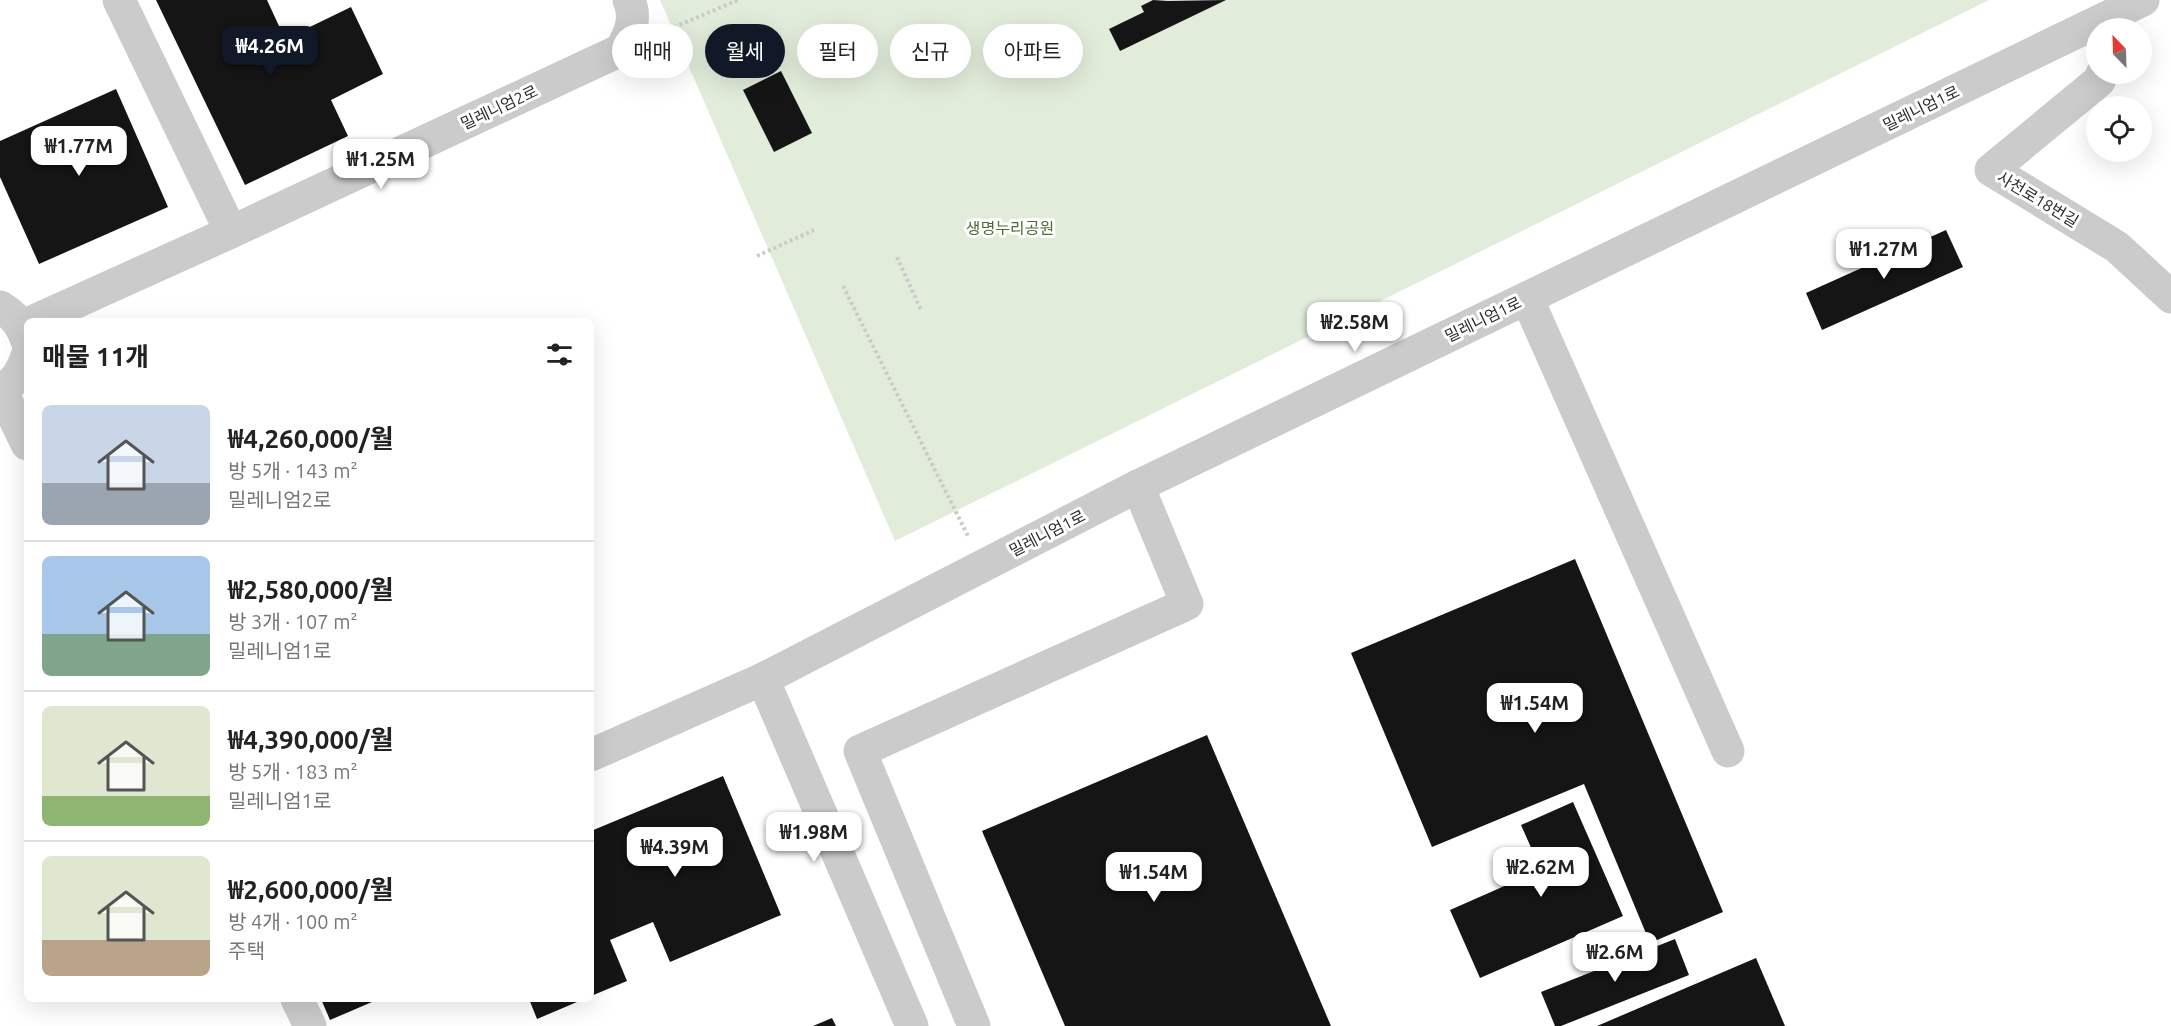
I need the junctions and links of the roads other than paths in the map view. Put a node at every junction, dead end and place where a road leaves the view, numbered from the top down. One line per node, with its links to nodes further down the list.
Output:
1 (119, 0): 5 (street)
2 (629, 0): 5 (street, 밀레니엄2로)
3 (2129, 12): 7 (street, 밀레니엄1로)
4 (2095, 84): 6 (street, 사천로18번길)
5 (231, 232): 8 (street, 밀레니엄2로)
6 (2171, 297)
7 (1527, 298): 12 (street, 밀레니엄1로); 14 (street)
8 (47, 318)
9 (23, 329): 10 (street)
10 (0, 391): 11 (street)
11 (24, 438)
12 (1138, 486): 13 (street, 밀레니엄1로); 19 (street)
13 (763, 679): 15 (street, 밀레니엄1로); 18 (street)
14 (1728, 751)
15 (594, 754)
16 (298, 1002): 17 (street)
17 (310, 1026)
18 (912, 1026)
19 (974, 1026)

